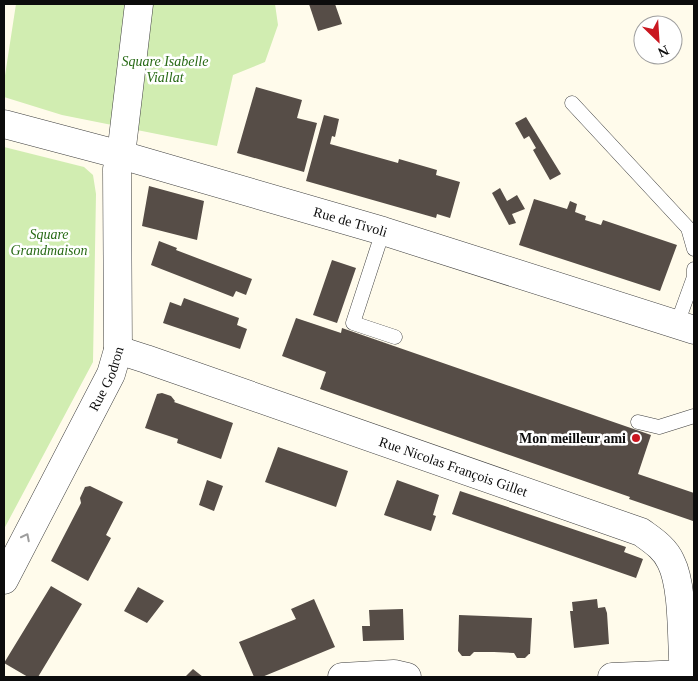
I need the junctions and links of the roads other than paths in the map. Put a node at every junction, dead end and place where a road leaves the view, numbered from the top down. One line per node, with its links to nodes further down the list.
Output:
1 (139, 4): 4 (street, Rue Godron)
2 (572, 103): 6 (lane)
3 (4, 124): 4 (street, Rue de Tivoli)
4 (121, 155): 5 (street, Rue de Tivoli); 10 (street, Rue Godron)
5 (383, 231): 8 (street, Rue de Tivoli); 9 (lane)
6 (694, 250)
7 (694, 269): 8 (lane)
8 (686, 327)
9 (396, 337)
10 (118, 350): 13 (street, Rue Godron, one-way to 10); 14 (street, Rue Nicolas François Gillet)
11 (694, 416): 12 (lane)
12 (638, 422)
13 (4, 580)
14 (690, 673): 17 (street)
15 (342, 677): 16 (street)
16 (407, 677)
17 (620, 677)

